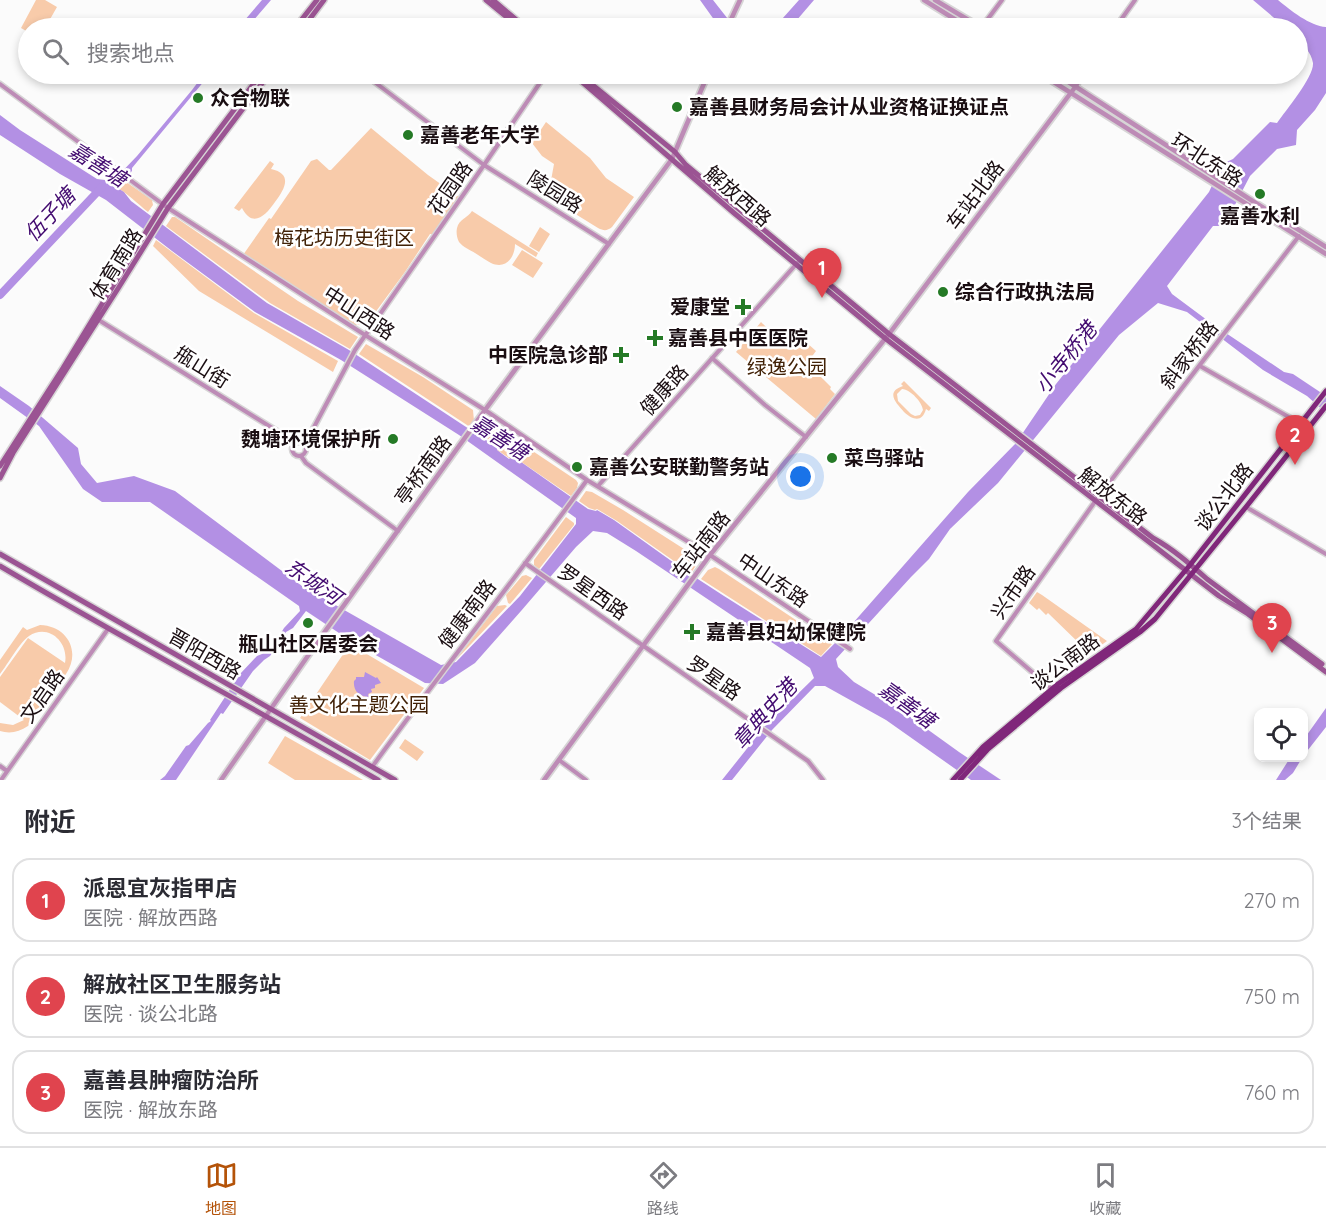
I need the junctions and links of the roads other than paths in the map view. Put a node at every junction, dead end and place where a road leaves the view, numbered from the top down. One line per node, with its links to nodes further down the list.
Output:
1 (322, 0): 9 (main road); 10 (main road)
2 (486, 0): 11 (main road)
3 (493, 0): 12 (main road)
4 (740, 0): 13 (street)
5 (924, 0): 14 (street)
6 (935, 0): 15 (street)
7 (1002, 0): 16 (street)
8 (1135, 0): 17 (street)
9 (305, 18)
10 (310, 18)
11 (508, 18)
12 (514, 18)
13 (732, 18)
14 (953, 18)
15 (965, 18)
16 (989, 18)
17 (1122, 18)
18 (0, 84): 34 (street, 中山西路)
19 (254, 84): 34 (main road, 体育南路)
20 (261, 84): 34 (main road, 体育南路)
21 (377, 84): 32 (street, 陵园路)
22 (539, 84): 32 (street, 花园路)
23 (585, 84): 31 (main road, 解放西路)
24 (591, 84): 30 (main road, 解放西路)
25 (704, 84): 30 (street, 亭桥南路)
26 (1057, 84): 29 (street, 环北东路)
27 (1073, 84): 28 (street, 环北东路)
28 (1076, 86): 29 (street, 车站北路); 33 (street, 环北东路)
29 (1071, 93): 33 (street, 环北东路); 42 (street, 车站北路)
30 (675, 152): 31 (street, 亭桥南路); 39 (main road, 解放西路)
31 (672, 159): 36 (street, 亭桥南路); 39 (main road, 解放西路)
32 (484, 165): 36 (street, 陵园路); 41 (street, 花园路)
33 (1205, 173): 35 (street, 环北东路)
34 (166, 206): 40 (main road, 体育南路); 41 (street, 中山西路)
35 (1300, 234): 37 (street, 环北东路); 38 (street, 环北东路); 44 (street, 斜家桥路)
36 (609, 244): 47 (street, 亭桥南路)
37 (1326, 247)
38 (1326, 254)
39 (798, 263): 42 (main road, 解放西路); 43 (street, 健康路)
40 (96, 318): 50 (main road, 体育南路); 52 (street, 甁山街)
41 (365, 335): 47 (street, 中山西路); 53 (street, 花园路)
42 (887, 336): 51 (street, 车站南路); 59 (main road, 解放东路)
43 (712, 358): 51 (street); 58 (street, 健康路)
44 (1200, 366): 48 (street); 59 (street, 斜家桥路)
45 (1326, 392): 48 (main road, 谈公北路)
46 (1326, 406): 49 (main road, 谈公北路)
47 (485, 410): 57 (street, 中山西路); 61 (street, 亭桥南路)
48 (1301, 424): 49 (street); 66 (main road, 谈公北路)
49 (1307, 429): 60 (main road, 谈公北路)
50 (23, 433): 55 (main road, 体育南路); 56 (main road, 体育南路)
51 (806, 437): 64 (street, 车站南路)
52 (294, 443): 53 (street); 54 (street)
53 (305, 444): 54 (street)
54 (301, 456): 61 (street)
55 (0, 466)
56 (0, 478)
57 (587, 480): 58 (street, 中山西路); 65 (street, 健康南路)
58 (598, 486): 64 (street, 中山西路)
59 (1098, 498): 66 (main road, 解放东路); 69 (main road, 解放东路); 75 (street, 兴市路)
60 (1246, 507): 63 (street); 68 (main road, 谈公北路)
61 (398, 531): 76 (street, 亭桥南路)
62 (0, 554): 76 (main road, 晋阳西路)
63 (1326, 554)
64 (710, 555): 72 (street, 车站南路); 73 (street, 中山东路)
65 (525, 563): 72 (street, 罗星西路); 81 (street, 健康南路)
66 (1190, 564): 68 (main road, 解放东路); 69 (main road, 谈公南路)
67 (0, 566): 71 (main road, 晋阳西路)
68 (1196, 569): 70 (main road, 谈公南路); 74 (main road, 解放东路)
69 (1185, 571): 70 (main road, 解放东路); 75 (main road, 谈公南路)
70 (1191, 575): 74 (main road, 解放东路); 75 (main road, 谈公南路)
71 (108, 629): 77 (main road, 晋阳西路); 82 (street, 文启路)
72 (644, 646): 79 (street, 车站南路); 89 (street, 罗星路)
73 (850, 649)
74 (1326, 669)
75 (1054, 691): 78 (main road, 谈公南路)
76 (270, 709): 77 (street, 亭桥南路); 81 (main road, 晋阳西路)
77 (265, 715): 84 (street, 亭桥南路); 85 (main road, 晋阳西路)
78 (985, 748): 90 (main road, 谈公南路); 91 (main road, 谈公南路)
79 (560, 760): 87 (street, 车站南路); 88 (street)
80 (0, 766): 82 (street)
81 (372, 767): 86 (main road, 晋阳西路)
82 (7, 771): 83 (street, 文启路)
83 (1, 780)
84 (220, 780)
85 (378, 780)
86 (395, 780)
87 (544, 780)
88 (586, 780)
89 (823, 780)
90 (953, 780)
91 (960, 780)

